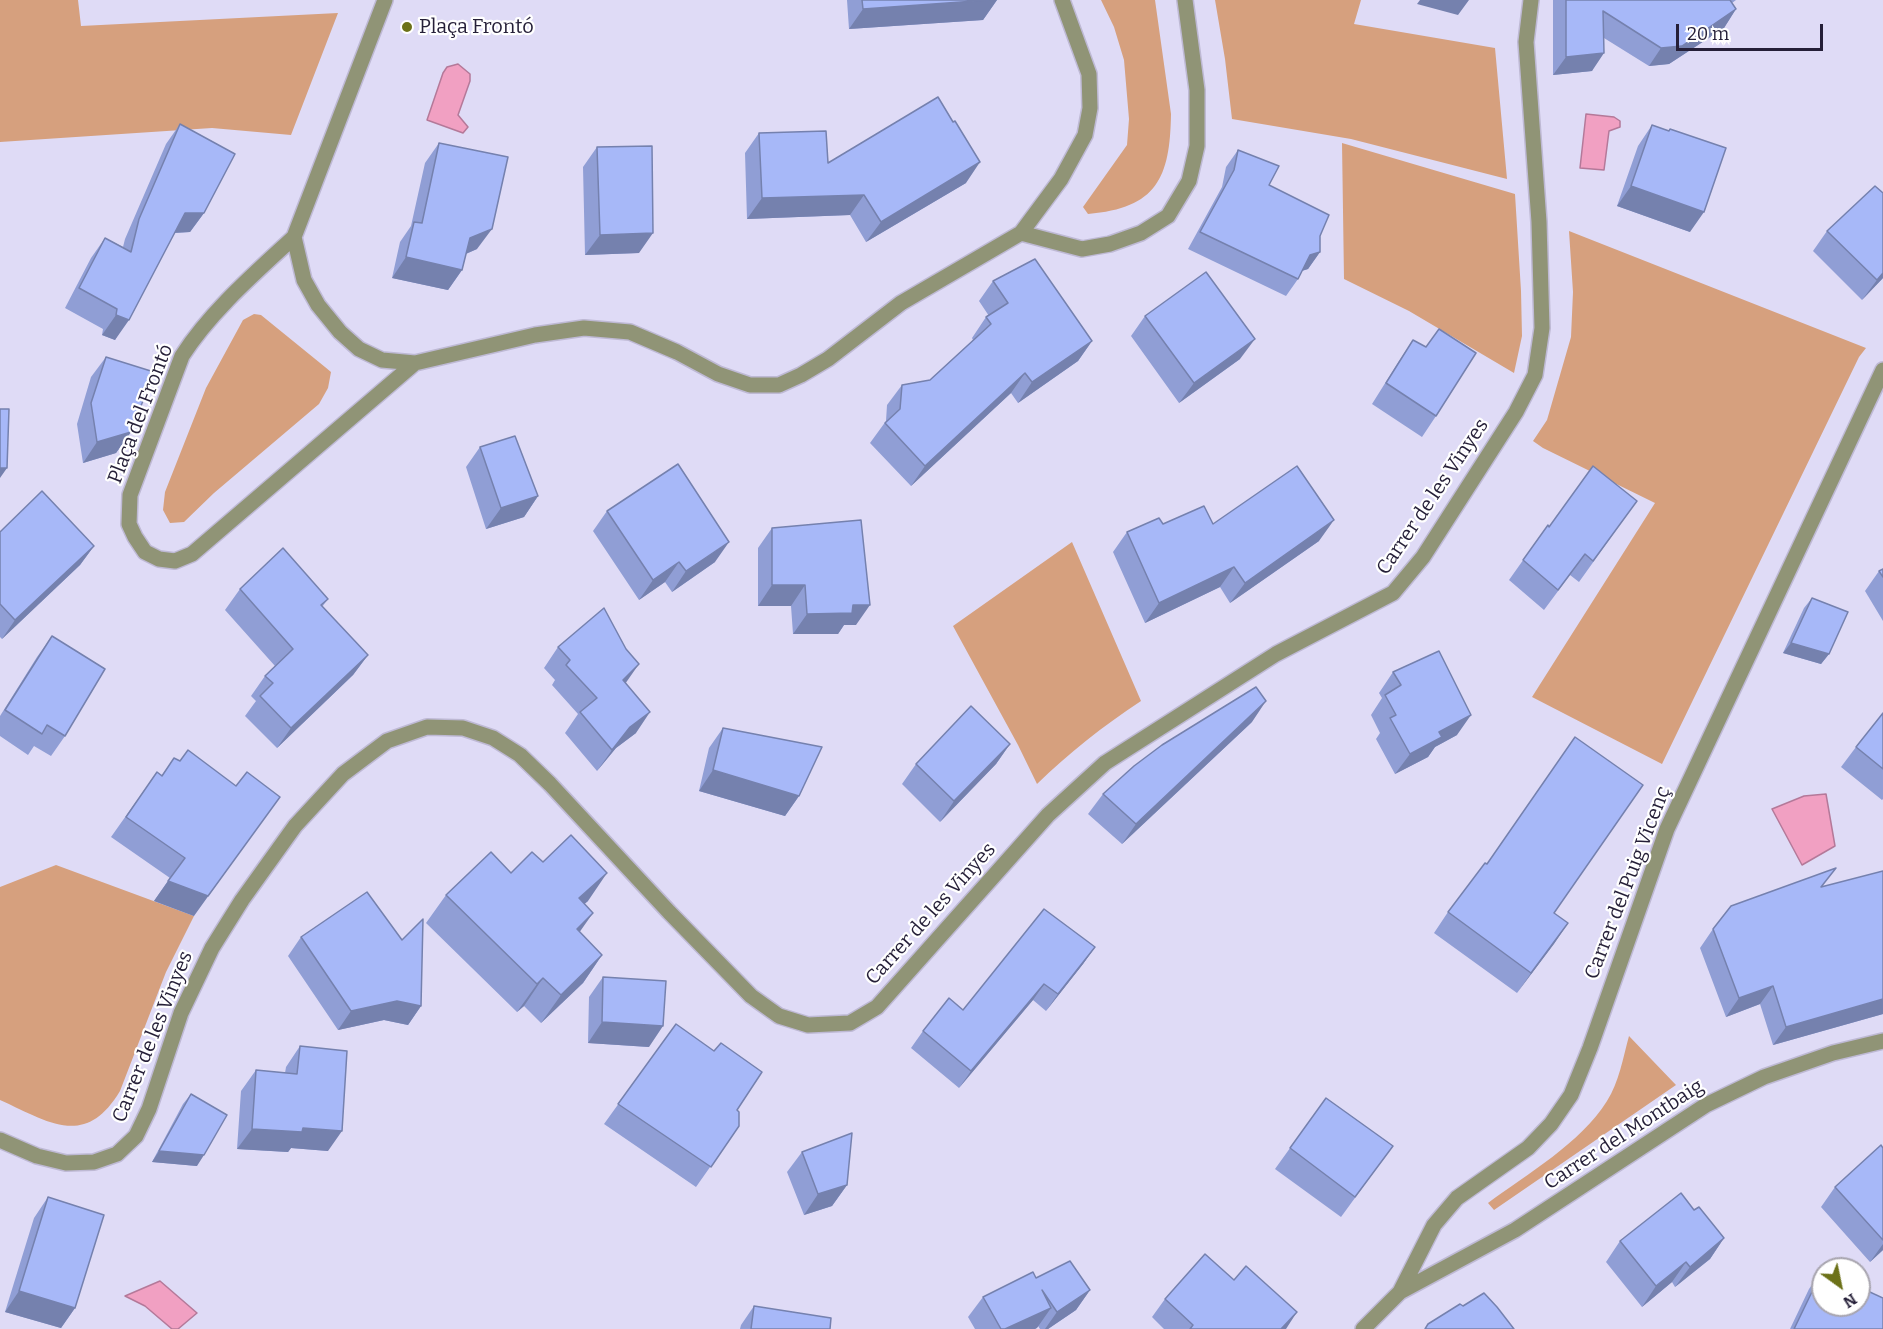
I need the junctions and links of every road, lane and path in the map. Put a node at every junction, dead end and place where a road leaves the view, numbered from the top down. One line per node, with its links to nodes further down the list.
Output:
1 (385, 0): 6 (street)
2 (1062, 0): 5 (street)
3 (1185, 0): 5 (street)
4 (1530, 0): 10 (street, Carrer de les Vinyes)
5 (1021, 233): 7 (street)
6 (294, 237): 7 (street); 7 (street, Plaça del Frontó)
7 (415, 363)
8 (1883, 370): 11 (street, Carrer del Puig Vicenç)
9 (1883, 1041): 11 (street, Carrer del Montbaig)
10 (0, 1140)
11 (1400, 1292): 12 (street, Carrer del Puig Vicenç)
12 (1363, 1329)

